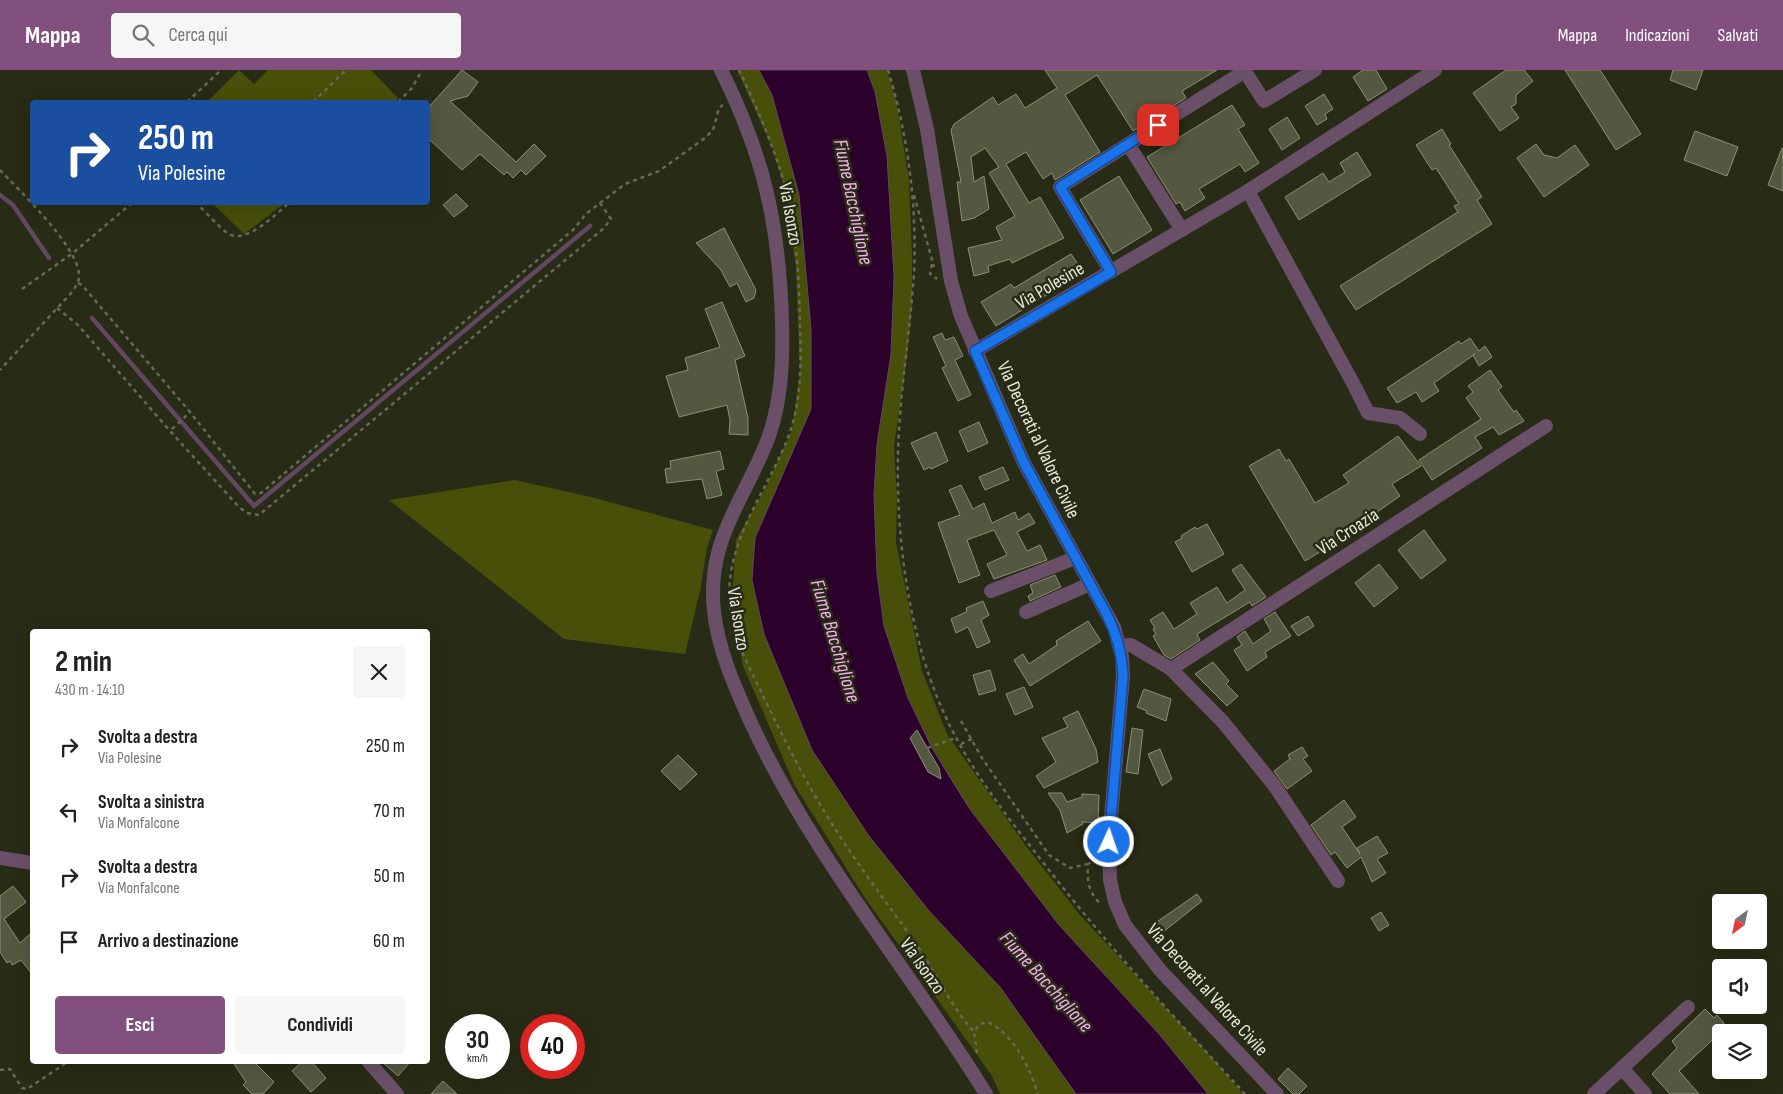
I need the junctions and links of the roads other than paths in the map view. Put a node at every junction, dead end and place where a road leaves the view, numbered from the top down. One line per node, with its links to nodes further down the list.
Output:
1 (721, 70): 26 (street, Via Isonzo)
2 (913, 70): 10 (street, Via Decorati al Valore Civile)
3 (1315, 70): 5 (street)
4 (1435, 70): 7 (street, Via Polesine)
5 (1245, 71): 6 (street)
6 (1128, 144): 8 (street); 9 (street)
7 (1248, 191): 8 (street, Via Polesine); 12 (street)
8 (1182, 230): 9 (street, Via Polesine)
9 (1111, 272): 10 (street, Via Polesine)
10 (975, 351): 13 (street, Via Decorati al Valore Civile)
11 (1546, 426): 18 (street, Via Croazia)
12 (1420, 434)
13 (1075, 558): 14 (street, Via Decorati al Valore Civile); 15 (street)
14 (1090, 584): 16 (street); 17 (street, Via Decorati al Valore Civile)
15 (990, 591)
16 (1026, 612)
17 (1120, 646): 18 (street); 27 (street, Via Decorati al Valore Civile)
18 (1171, 669): 21 (street)
19 (0, 858): 20 (street)
20 (30, 862)
21 (1338, 881)
22 (1688, 1007): 24 (street)
23 (371, 1064): 25 (street)
24 (1622, 1068): 28 (street); 29 (street)
25 (398, 1094)
26 (986, 1094)
27 (1276, 1094)
28 (1594, 1094)
29 (1645, 1094)

